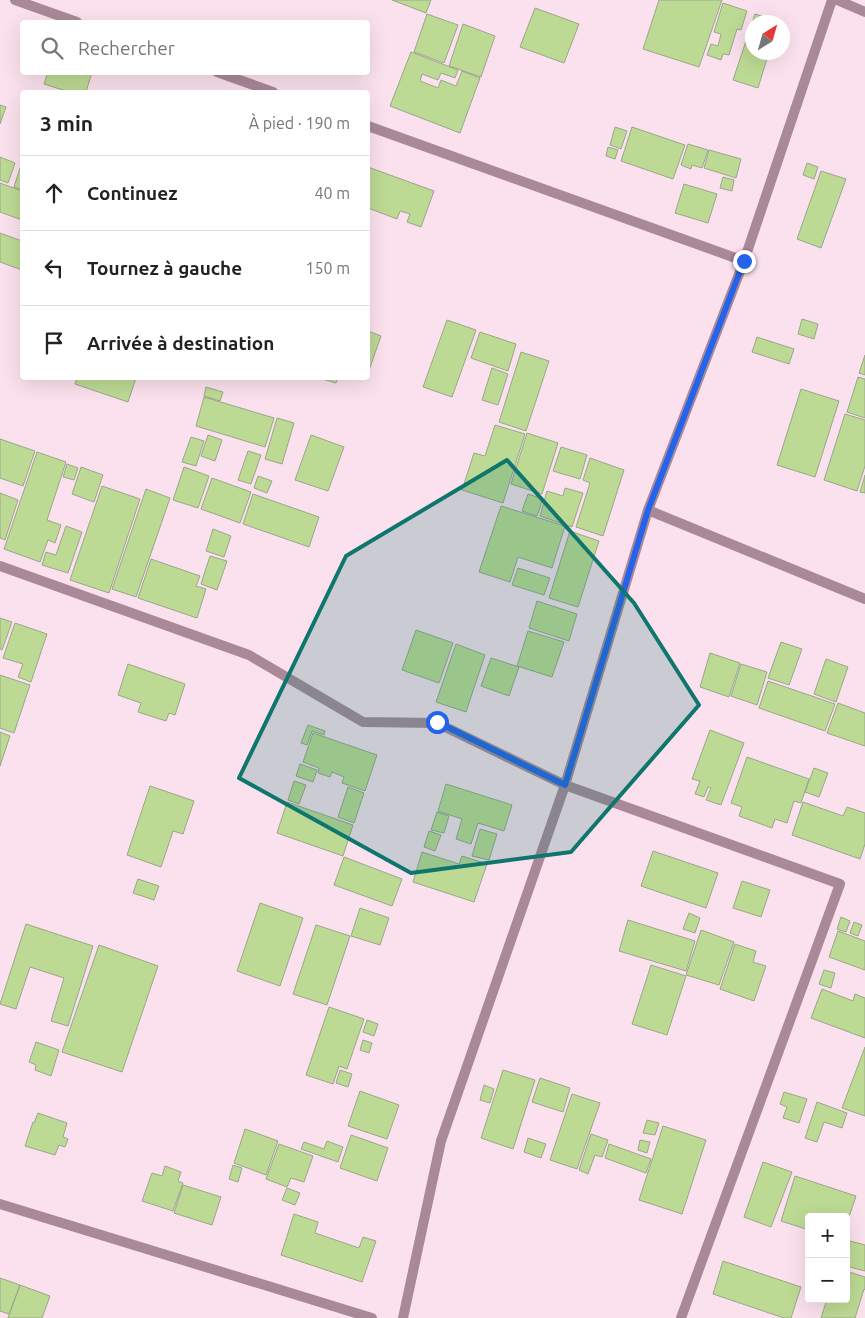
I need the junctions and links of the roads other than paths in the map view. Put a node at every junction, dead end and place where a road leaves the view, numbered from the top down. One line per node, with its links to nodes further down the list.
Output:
1 (14, 0): 5 (street)
2 (832, 0): 9 (street)
3 (837, 0): 4 (street)
4 (865, 12)
5 (72, 20)
6 (225, 75): 7 (street)
7 (267, 90)
8 (370, 127): 9 (street)
9 (744, 261): 10 (street)
10 (648, 510): 12 (street); 13 (street)
11 (0, 566): 13 (street)
12 (865, 599)
13 (565, 785): 16 (street); 17 (street)
14 (0, 1204): 15 (street)
15 (372, 1318)
16 (403, 1318)
17 (681, 1318)

